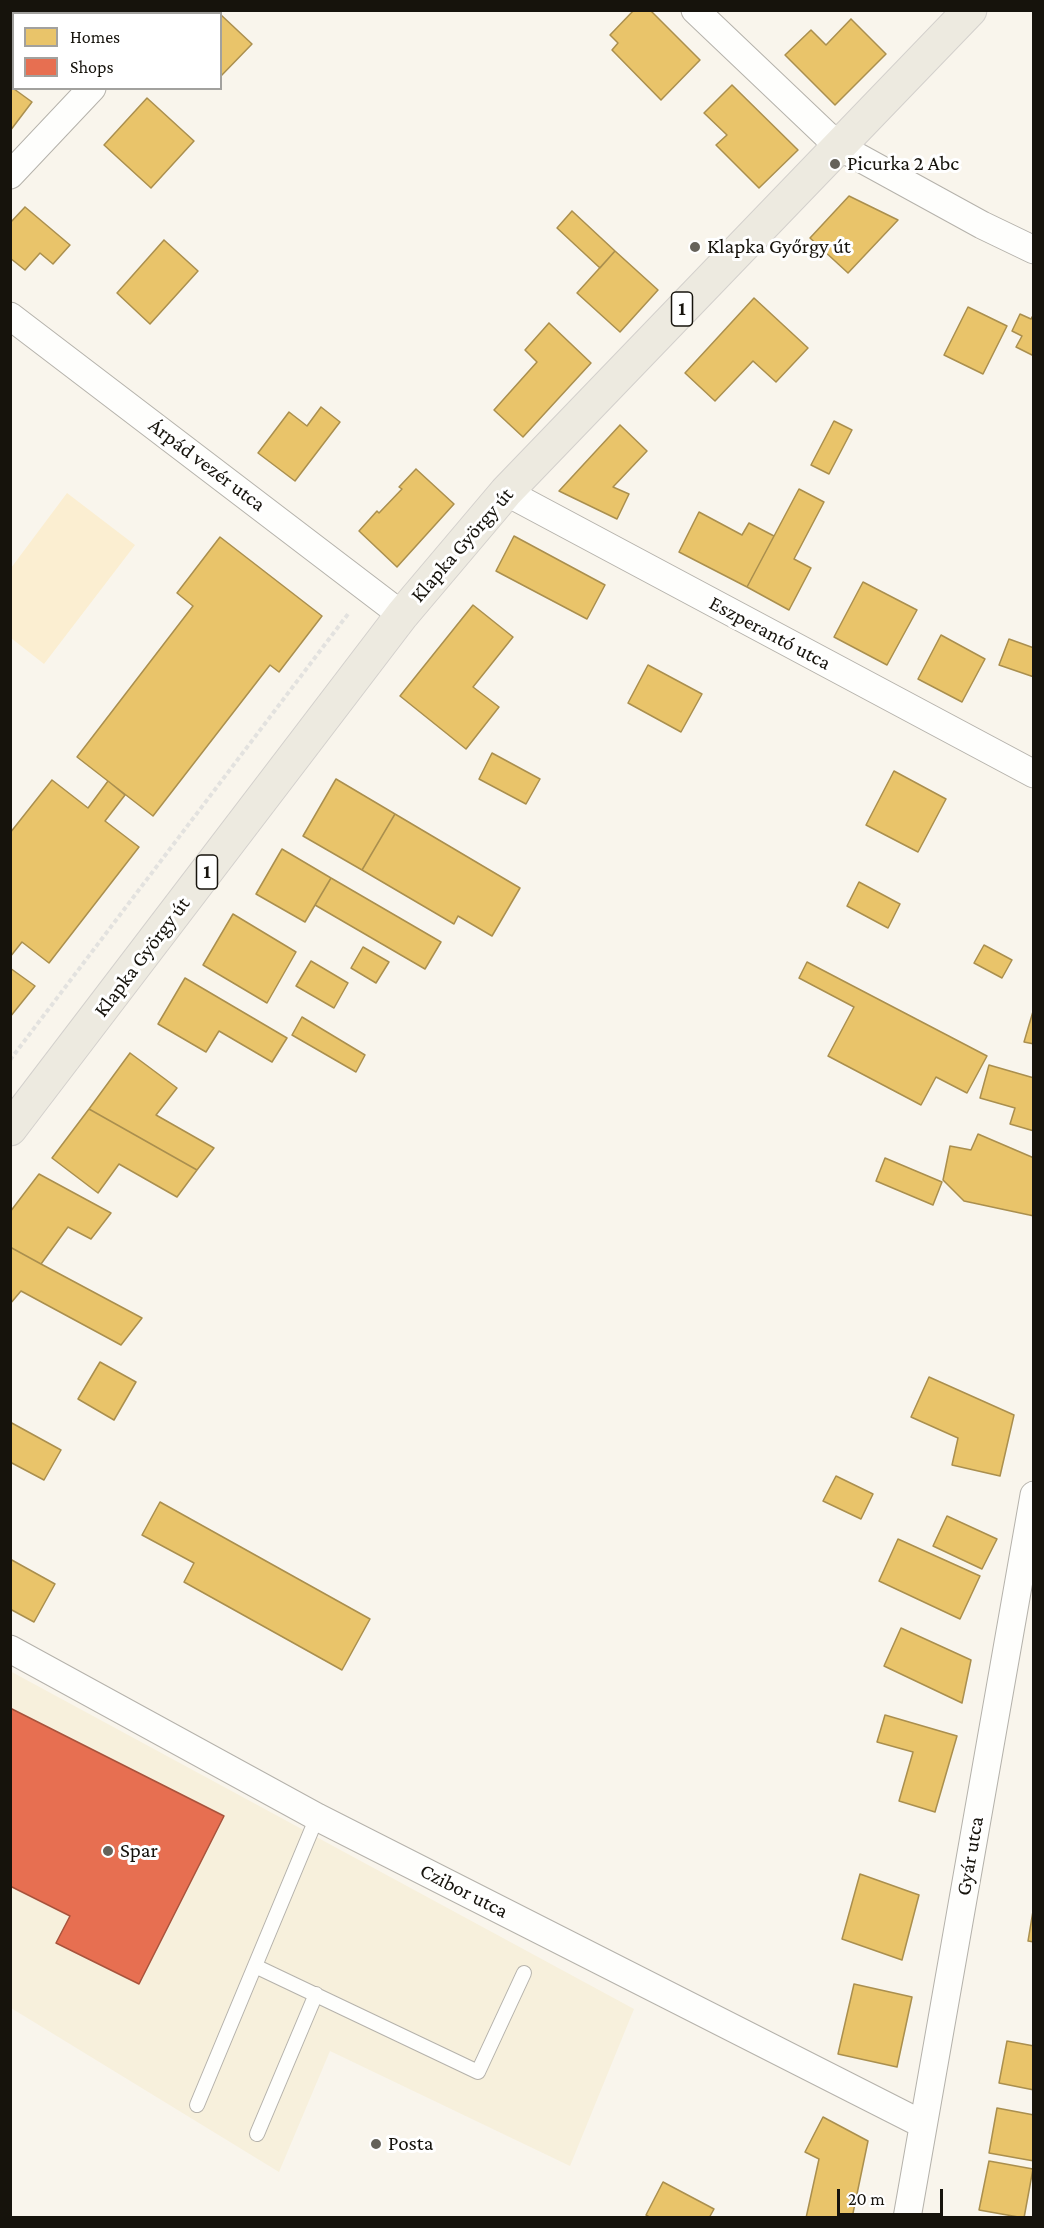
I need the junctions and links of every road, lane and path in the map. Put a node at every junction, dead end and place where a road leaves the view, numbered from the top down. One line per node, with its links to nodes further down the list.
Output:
1 (695, 10): 4 (street)
2 (970, 10): 4 (main road, Klapka György út / 1)
3 (90, 90): 5 (street)
4 (838, 146): 6 (street); 8 (main road, Klapka György út / 1)
5 (10, 175)
6 (1034, 250)
7 (10, 316): 9 (street, Árpád vezér utca)
8 (506, 492): 10 (main road, Klapka György út / 1); 11 (street, Eszperantó utca)
9 (368, 587): 10 (street, Árpád vezér utca); 12 (path)
10 (402, 615): 13 (main road, Klapka György út / 1)
11 (1034, 774)
12 (10, 1060)
13 (10, 1129)
14 (1034, 1495): 21 (street, Gyár utca)
15 (10, 1648): 16 (street, Czibor utca)
16 (317, 1817): 17 (lane); 21 (street, Czibor utca)
17 (255, 1966): 19 (lane); 20 (lane)
18 (524, 1973): 19 (lane)
19 (316, 1994): 22 (lane)
20 (197, 2105)
21 (922, 2124): 23 (street, Gyár utca)
22 (257, 2134)
23 (907, 2217)

